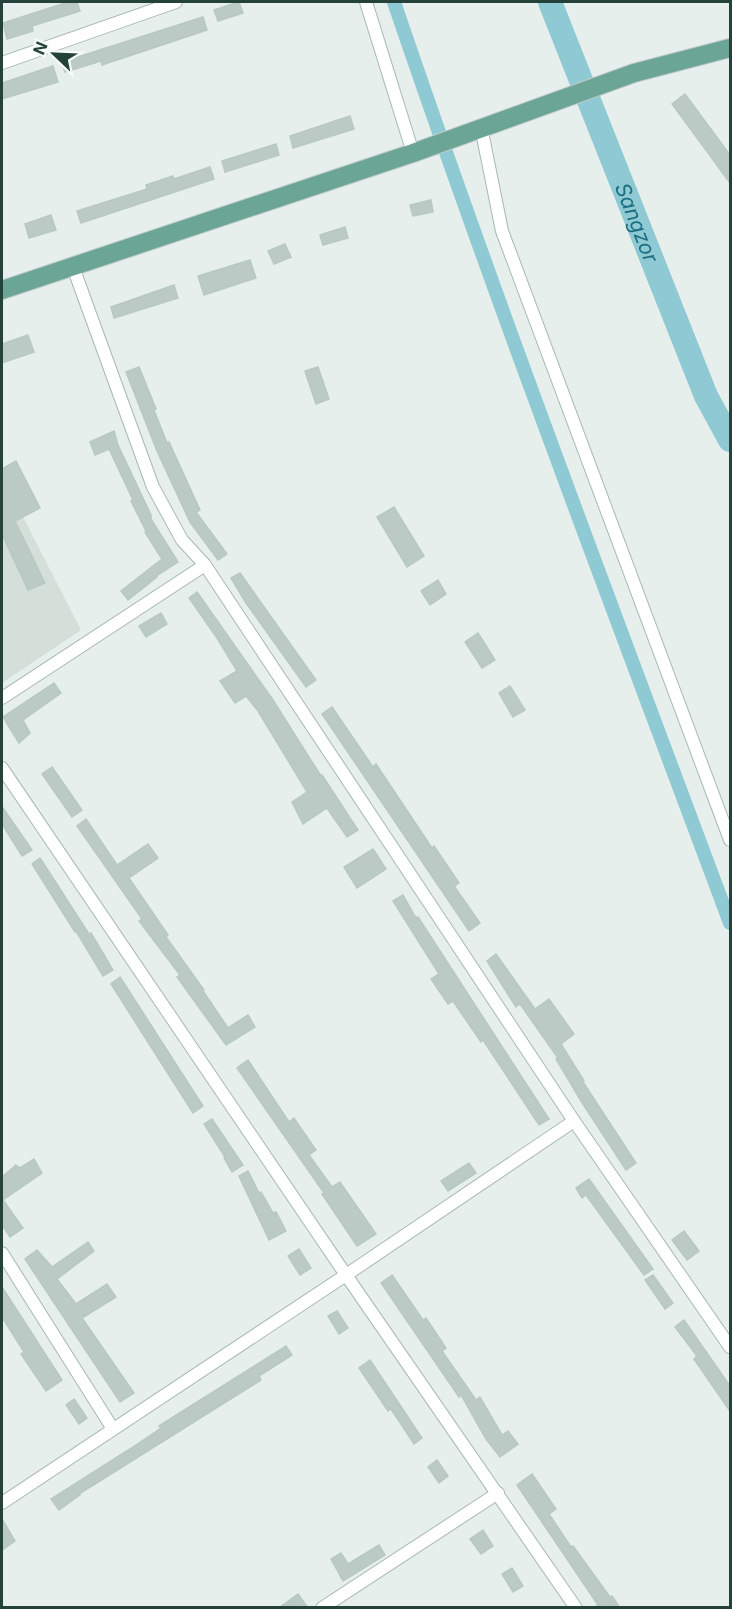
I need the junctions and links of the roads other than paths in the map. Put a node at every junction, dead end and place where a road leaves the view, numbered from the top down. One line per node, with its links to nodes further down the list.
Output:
1 (176, 2): 4 (street)
2 (366, 2): 6 (street)
3 (730, 48): 5 (main road)
4 (2, 63)
5 (481, 127): 6 (main road); 12 (street)
6 (418, 151): 7 (main road)
7 (73, 267): 8 (main road); 9 (street)
8 (2, 290)
9 (205, 564): 10 (street); 13 (street)
10 (2, 698)
11 (2, 768): 15 (street)
12 (730, 840)
13 (574, 1121): 15 (street); 16 (street)
14 (2, 1253): 17 (street)
15 (346, 1275): 17 (street); 18 (street)
16 (730, 1347)
17 (113, 1429): 19 (street)
18 (498, 1493): 20 (street); 21 (street)
19 (2, 1503)
20 (322, 1608)
21 (576, 1608)

